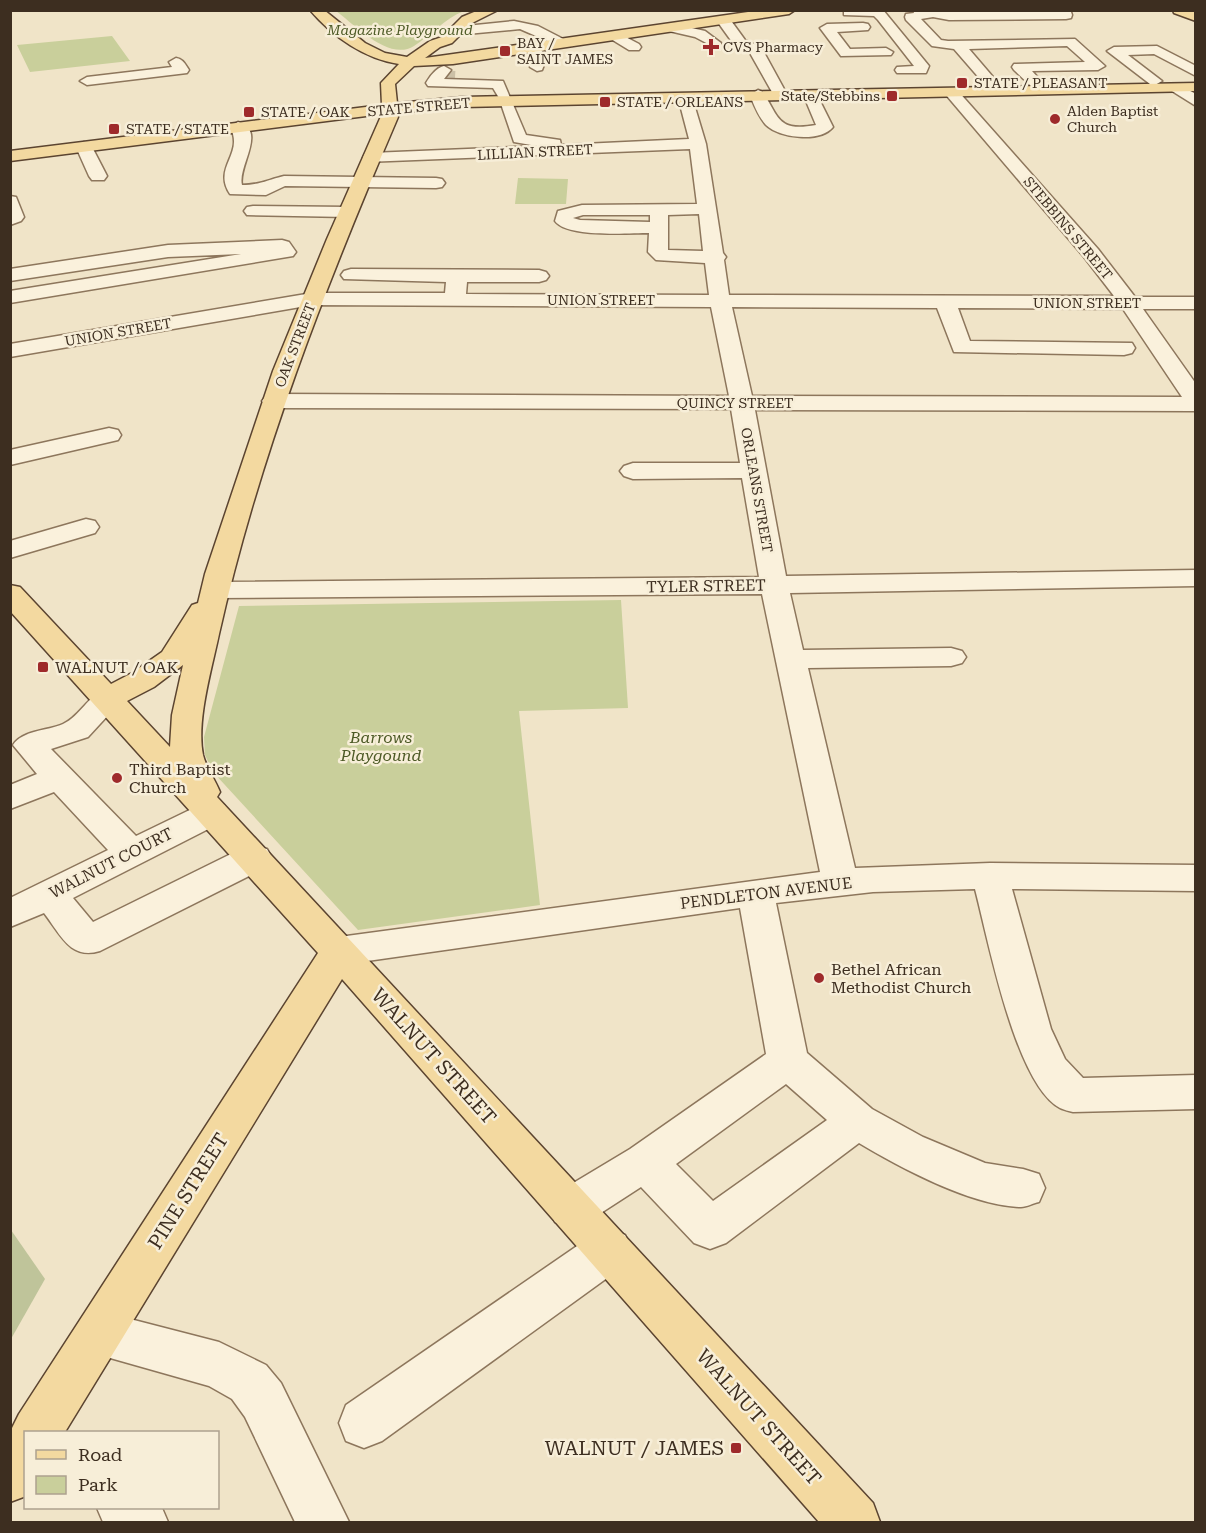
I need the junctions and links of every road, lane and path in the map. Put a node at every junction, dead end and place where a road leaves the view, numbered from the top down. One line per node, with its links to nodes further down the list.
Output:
1 (316, 10): 24 (main road)
2 (492, 10): 14 (main road)
3 (789, 10): 10 (main road)
4 (1179, 10): 9 (main road)
5 (849, 11): 6 (street); 11 (street)
6 (879, 13): 8 (street); 16 (street)
7 (1062, 13): 8 (street)
8 (920, 14): 17 (street)
9 (1196, 17)
10 (723, 21): 12 (main road); 39 (street)
11 (863, 27): 21 (street); 21 (street)
12 (674, 28): 13 (main road); 20 (street)
13 (616, 36): 15 (main road); 18 (street)
14 (450, 38): 15 (street); 22 (street); 24 (main road, OAK STREET); 31 (main road)
15 (559, 41): 19 (street); 19 (main road)
16 (902, 43): 21 (street); 27 (street)
17 (958, 45): 25 (street); 29 (street)
18 (634, 47)
19 (519, 48): 22 (street); 26 (street)
20 (724, 48)
21 (882, 48): 27 (street)
22 (483, 56): 31 (street)
23 (176, 62): 33 (street)
24 (411, 62): 31 (main road); 47 (main road, OAK STREET)
25 (1086, 66): 28 (street); 35 (street)
26 (537, 67)
27 (902, 70): 40 (street)
28 (1022, 70): 29 (street); 36 (street)
29 (980, 71): 37 (street)
30 (1196, 72): 34 (street)
31 (446, 73): 46 (street)
32 (1196, 80): 34 (main road, STATE STREET)
33 (87, 81)
34 (1155, 81): 35 (main road, STATE STREET)
35 (1103, 82): 36 (main road, STATE STREET)
36 (1036, 83): 37 (main road, STATE STREET)
37 (992, 84): 40 (main road, STATE STREET)
38 (1177, 88): 40 (main road, STATE STREET); 45 (street)
39 (777, 89): 40 (main road, STATE STREET); 42 (main road, STATE STREET)
40 (936, 89): 43 (main road, STATE STREET); 78 (street, STEBBINS STREET)
41 (406, 90): 47 (main road)
42 (683, 90): 44 (main road, STATE STREET); 46 (main road, STATE STREET); 51 (street, ORLEANS STREET)
43 (810, 94): 44 (main road, STATE STREET); 44 (street)
44 (758, 95)
45 (1194, 97)
46 (504, 98): 47 (main road, STATE STREET); 54 (street)
47 (391, 103): 48 (main road, STATE STREET); 52 (main road, STATE STREET); 55 (main road, OAK STREET)
48 (238, 127): 53 (main road, STATE STREET); 60 (street)
49 (455, 142): 55 (street)
50 (10, 143): 52 (main road, STATE STREET)
51 (698, 144): 54 (street, LILLIAN STREET); 63 (street, ORLEANS STREET)
52 (42, 145): 53 (main road, STATE STREET); 57 (main road, STATE STREET)
53 (84, 147): 59 (street)
54 (558, 151): 56 (street, LILLIAN STREET)
55 (374, 152): 56 (street, LILLIAN STREET); 60 (main road, OAK STREET)
56 (490, 154): 58 (street)
57 (10, 156)
58 (486, 174)
59 (98, 176)
60 (361, 182): 61 (street); 65 (main road, OAK STREET)
61 (436, 183)
62 (10, 201): 66 (street)
63 (708, 209): 67 (street, ORLEANS STREET); 67 (street)
64 (253, 211): 65 (street)
65 (348, 212): 74 (main road, OAK STREET)
66 (10, 220)
67 (716, 257): 76 (street, ORLEANS STREET)
68 (32, 261): 69 (street); 80 (street); 80 (street)
69 (10, 275)
70 (351, 275): 71 (street)
71 (458, 276): 72 (street); 75 (street)
72 (539, 276)
73 (10, 297): 80 (street)
74 (312, 299): 75 (street, UNION STREET); 80 (street, UNION STREET); 83 (main road, OAK STREET)
75 (455, 300): 76 (street, UNION STREET)
76 (720, 301): 77 (street, UNION STREET); 85 (street, ORLEANS STREET)
77 (945, 302): 78 (street, UNION STREET); 81 (street)
78 (1129, 303): 79 (street, UNION STREET); 84 (street, STEBBINS STREET)
79 (1196, 303)
80 (55, 316): 82 (street, UNION STREET)
81 (1124, 348)
82 (10, 351)
83 (274, 401): 85 (street, QUINCY STREET); 94 (main road, OAK STREET)
84 (1196, 402): 85 (street, QUINCY STREET)
85 (742, 404): 88 (street, ORLEANS STREET)
86 (109, 435): 87 (street)
87 (10, 458)
88 (754, 470): 89 (street); 93 (street, ORLEANS STREET)
89 (633, 471)
90 (86, 527): 91 (street)
91 (10, 550)
92 (1196, 578): 93 (street, TYLER STREET)
93 (774, 585): 94 (street, TYLER STREET); 97 (street, ORLEANS STREET)
94 (216, 590): 98 (main road, OAK STREET); 101 (main road, OAK STREET)
95 (10, 593): 98 (main road, WALNUT STREET)
96 (951, 657): 97 (street)
97 (791, 659): 106 (street, ORLEANS STREET)
98 (107, 699): 99 (street); 101 (main road, WALNUT STREET)
99 (59, 777): 100 (street); 102 (street)
100 (10, 798)
101 (212, 813): 102 (street, WALNUT COURT); 103 (main road, WALNUT STREET)
102 (131, 852): 108 (street, WALNUT COURT)
103 (254, 858): 108 (street); 110 (main road, WALNUT STREET)
104 (990, 876): 105 (street, PENDLETON AVENUE); 106 (street, PENDLETON AVENUE); 112 (street)
105 (1196, 878)
106 (840, 882): 107 (street, PENDLETON AVENUE)
107 (756, 893): 110 (street, PENDLETON AVENUE); 111 (street)
108 (49, 894): 109 (street, WALNUT COURT)
109 (10, 914)
110 (339, 951): 116 (main road, WALNUT STREET); 118 (main road, PINE STREET)
111 (788, 1061): 113 (street); 114 (street)
112 (1196, 1092)
113 (857, 1121): 114 (street); 115 (street)
114 (645, 1162): 116 (street)
115 (1023, 1188)
116 (571, 1208): 117 (main road, WALNUT STREET)
117 (609, 1250): 119 (street); 124 (main road, WALNUT STREET)
118 (99, 1334): 120 (main road, PINE STREET); 123 (street)
119 (364, 1423)
120 (39, 1431)
121 (124, 1509): 122 (street)
122 (141, 1522)
123 (323, 1522)
124 (854, 1522)

